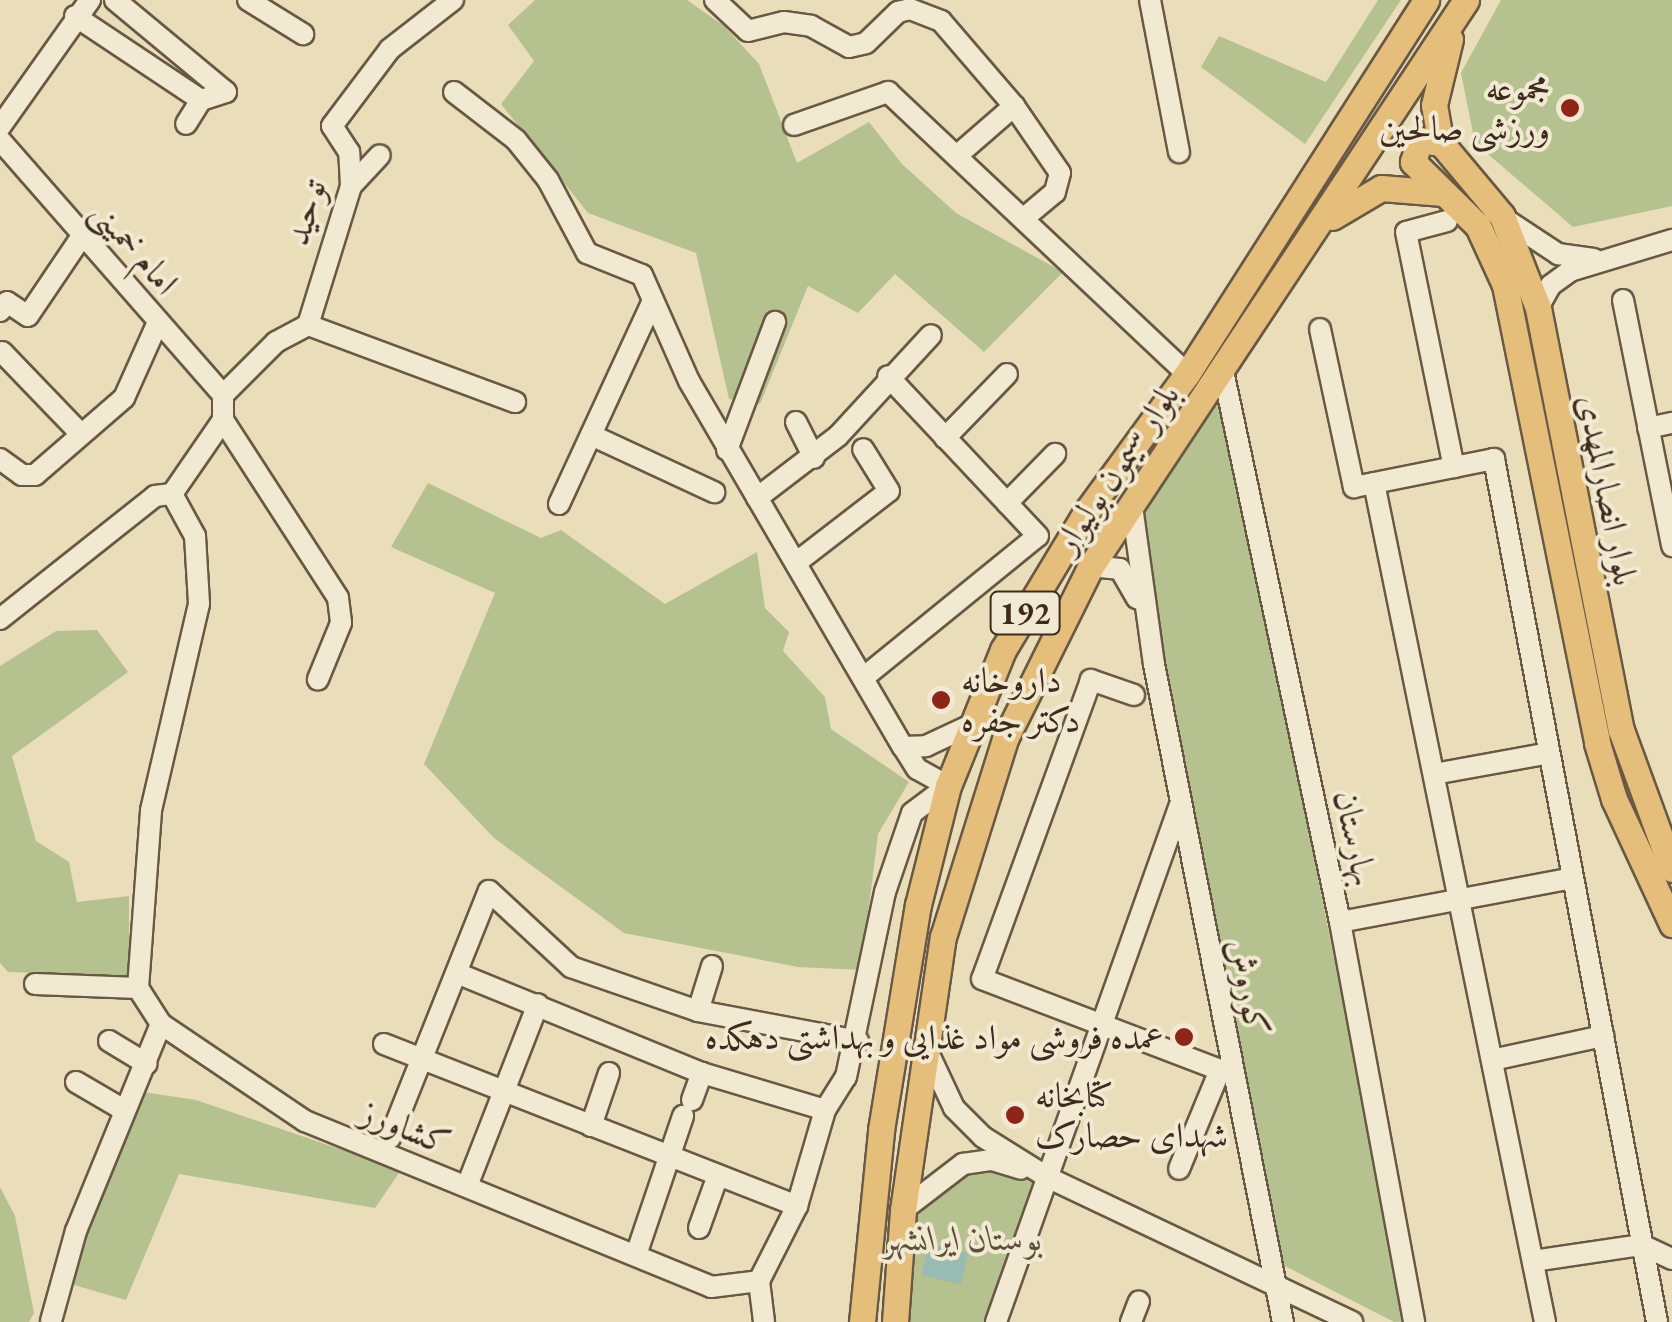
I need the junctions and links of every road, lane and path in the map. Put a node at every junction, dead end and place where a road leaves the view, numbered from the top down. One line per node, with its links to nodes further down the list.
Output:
1 (90, 0): 9 (street)
2 (115, 0): 12 (street)
3 (248, 0): 10 (street)
4 (453, 0): 22 (street, توحید)
5 (715, 0): 13 (street)
6 (1150, 0): 19 (street)
7 (1426, 0): 43 (main road, بلوار سیمون بولیوار / 192)
8 (1462, 7): 18 (main road); 27 (main road, بلوار سیمون بولیوار / 192)
9 (75, 16): 12 (street); 16 (street)
10 (303, 34)
11 (454, 92): 32 (street)
12 (202, 100): 14 (street)
13 (1014, 106): 20 (street); 25 (street)
14 (186, 124)
15 (794, 125): 20 (street)
16 (0, 126)
17 (0, 140): 28 (street, امام خمینی)
18 (1440, 143): 23 (main road, بلوار انصارالمهدی); 24 (main road, بلوار انصارالمهدی)
19 (1179, 152)
20 (960, 153): 25 (street)
21 (380, 155): 22 (street)
22 (352, 186): 37 (street, توحید)
23 (1450, 195): 27 (main road); 85 (main road, بلوار انصارالمهدی)
24 (1502, 216): 30 (street); 33 (main road, بلوار انصارالمهدی)
25 (1025, 217): 43 (street)
26 (1447, 221): 59 (street)
27 (1320, 226): 41 (main road, بلوار سیمون بولیوار / 192)
28 (82, 236): 34 (street); 35 (street, امام خمینی)
29 (1672, 240): 30 (street)
30 (1596, 259): 33 (street)
31 (1623, 300): 50 (street)
32 (653, 301): 52 (street); 55 (street)
33 (1538, 308): 81 (main road, بلوار انصارالمهدی)
34 (0, 311)
35 (158, 322): 45 (street, امام خمینی); 51 (street)
36 (774, 322): 55 (street)
37 (308, 326): 45 (street); 46 (street)
38 (1320, 329): 60 (street)
39 (931, 335): 44 (street)
40 (2, 352): 51 (street)
41 (1223, 370): 66 (main road, بلوار سیمون بولیوار / 192); 84 (street, بهارستان)
42 (1007, 374): 53 (street)
43 (1187, 374): 75 (main road, بلوار سیمون بولیوار / 192)
44 (888, 376): 53 (street); 57 (street)
45 (223, 395): 47 (street)
46 (515, 402)
47 (223, 420): 62 (street); 73 (street)
48 (796, 422): 57 (street)
49 (1672, 423): 50 (street)
50 (1648, 428): 67 (street)
51 (81, 434): 58 (street)
52 (591, 435): 61 (street); 65 (street)
53 (945, 438): 64 (street)
54 (864, 449): 68 (street)
55 (727, 450): 63 (street)
56 (1054, 454): 64 (street)
57 (814, 458): 63 (street)
58 (0, 459)
59 (1454, 467): 60 (street); 77 (street)
60 (1364, 485): 78 (street)
61 (714, 492)
62 (172, 494): 70 (street); 89 (street)
63 (757, 498): 68 (street)
64 (1007, 503): 72 (street)
65 (559, 504)
66 (1132, 506): 69 (main road, بلوار سیمون بولیوار / 192); 71 (street)
67 (1672, 546)
68 (797, 562): 72 (street)
69 (1091, 566): 71 (street); 97 (main road, بلوار سیمون بولیوار / 192)
70 (0, 619)
71 (1154, 664): 80 (street, کوروش)
72 (863, 678): 76 (street)
73 (318, 679)
74 (1134, 696): 93 (street)
75 (973, 724): 76 (street); 79 (main road, بلوار سیمون بولیوار / 192)
76 (902, 747): 79 (street)
77 (1549, 752): 78 (street); 82 (street)
78 (1434, 774): 83 (street)
79 (948, 786): 95 (street); 127 (main road, بلوار سیمون بولیوار / 192)
80 (1182, 800): 93 (street); 123 (street, کوروش)
81 (1672, 869)
82 (1573, 878): 83 (street); 94 (street)
83 (1459, 900): 84 (street); 100 (street)
84 (1340, 922): 133 (street, بهارستان)
85 (1672, 924)
86 (712, 966): 91 (street)
87 (458, 974): 90 (street); 91 (street); 99 (street)
88 (35, 984): 89 (street)
89 (138, 988): 92 (street, کشاورز)
90 (538, 1004): 103 (street); 105 (street)
91 (698, 1011): 95 (street)
92 (161, 1024): 101 (street); 114 (street, کشاورز)
93 (1103, 1025): 111 (street); 112 (street)
94 (1603, 1036): 100 (street); 118 (street)
95 (858, 1040): 107 (street)
96 (109, 1042): 101 (street)
97 (924, 1043): 112 (street); 116 (main road, بلوار سیمون بولیوار / 192)
98 (384, 1044): 99 (street)
99 (422, 1059): 105 (street); 109 (street)
100 (1492, 1060): 121 (street)
101 (146, 1064): 106 (street)
102 (609, 1072): 108 (street)
103 (702, 1073): 107 (street); 110 (street)
104 (76, 1082): 106 (street)
105 (503, 1091): 108 (street); 114 (street)
106 (124, 1110): 125 (street)
107 (826, 1110): 115 (street)
108 (591, 1126): 110 (street)
109 (390, 1138)
110 (670, 1158): 113 (street); 119 (street)
111 (1180, 1169)
112 (1047, 1177): 116 (street); 123 (street); 129 (street)
113 (717, 1178): 115 (street); 117 (street)
114 (468, 1186): 119 (street, کشاورز)
115 (797, 1206): 122 (street)
116 (903, 1210): 128 (main road, بلوار سیمون بولیوار / 192)
117 (699, 1228)
118 (1642, 1245): 120 (street); 121 (street); 135 (street)
119 (636, 1255): 122 (street, کشاورز)
120 (1672, 1259)
121 (1534, 1261): 134 (street)
122 (759, 1281): 126 (street)
123 (1276, 1286): 131 (street, کوروش); 132 (street)
124 (1139, 1301): 130 (street)
125 (51, 1321)
126 (764, 1322)
127 (862, 1322)
128 (895, 1322)
129 (996, 1322)
130 (1131, 1322)
131 (1283, 1322)
132 (1352, 1322)
133 (1414, 1322)
134 (1545, 1322)
135 (1657, 1322)

